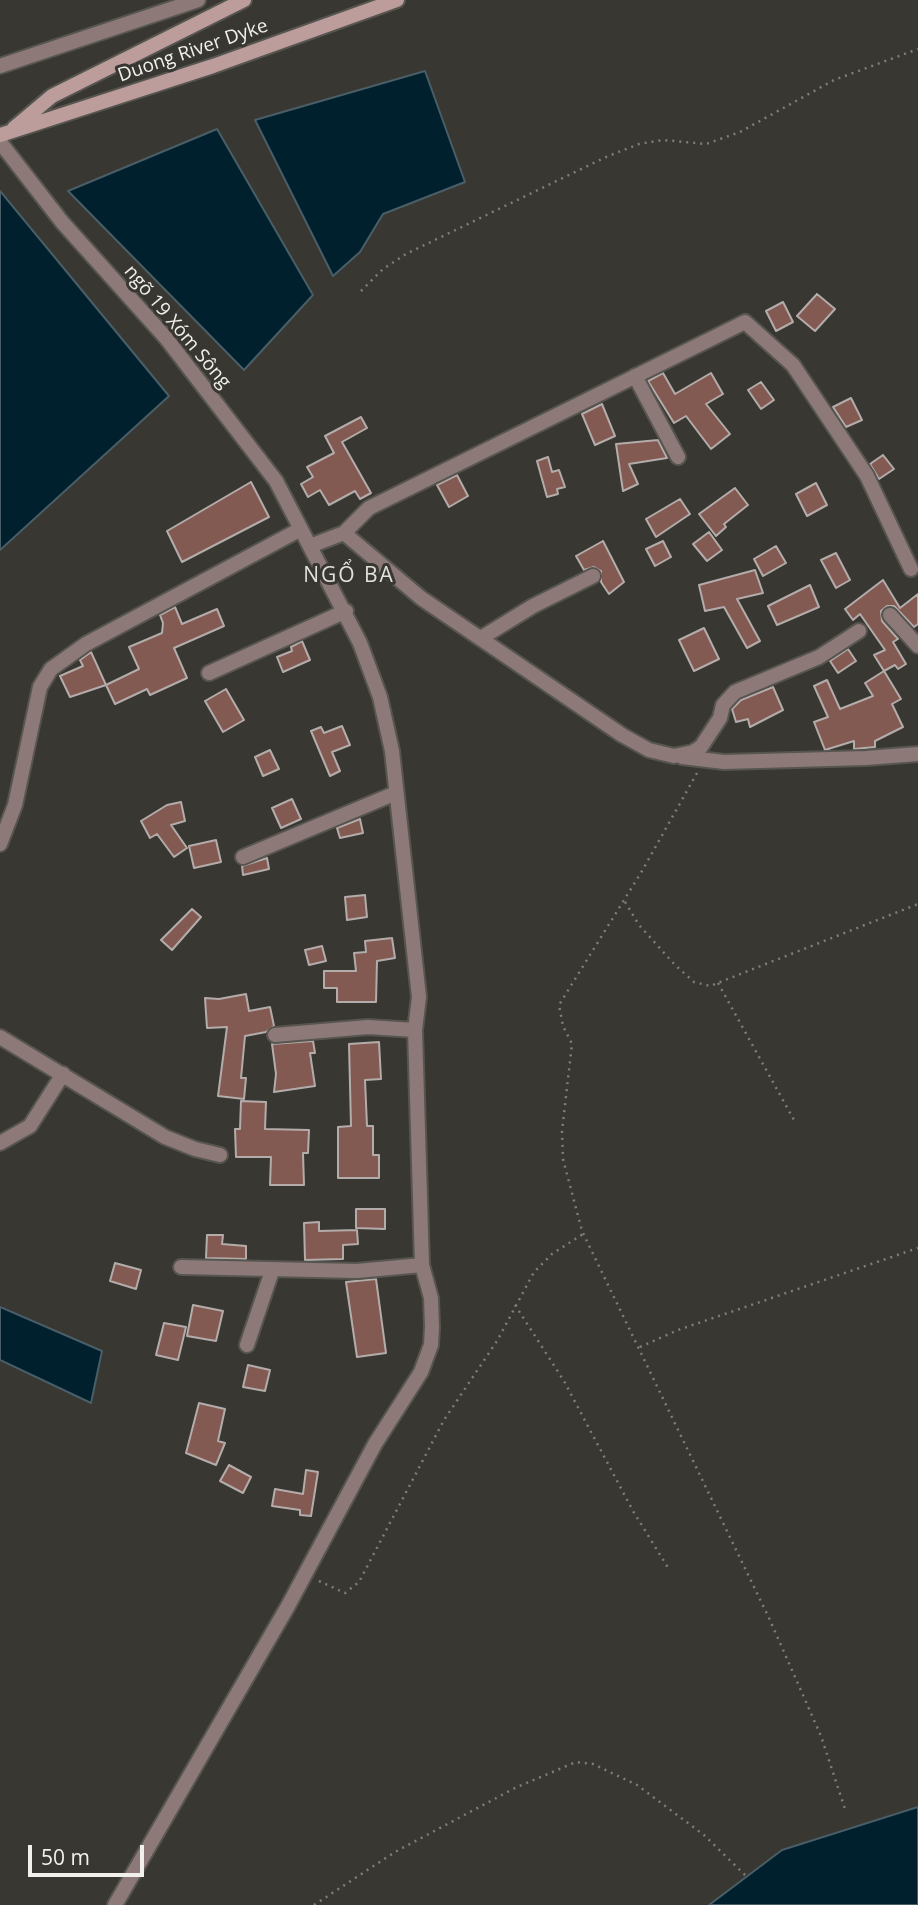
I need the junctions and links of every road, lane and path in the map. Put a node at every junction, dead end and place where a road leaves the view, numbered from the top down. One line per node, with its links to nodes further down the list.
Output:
1 (198, 0): 5 (street)
2 (244, 0): 6 (main road)
3 (397, 0): 6 (main road, Duong River Dyke)
4 (918, 49): 7 (path)
5 (0, 66)
6 (3, 136): 10 (street, ngõ 19 Xóm Sông)
7 (361, 291)
8 (635, 376): 9 (street); 11 (street); 13 (street)
9 (678, 457)
10 (299, 530): 12 (street, ngõ 19 Xóm Sông); 25 (street)
11 (344, 533): 12 (street); 18 (street)
12 (310, 546): 15 (street, ngõ 19 Xóm Sông)
13 (911, 569)
14 (593, 576): 18 (street)
15 (346, 611): 20 (street); 24 (street, ngõ 19 Xóm Sông)
16 (890, 615): 19 (street)
17 (859, 631): 22 (street)
18 (481, 638): 22 (street)
19 (918, 646)
20 (209, 673)
21 (918, 754): 23 (street)
22 (674, 756): 23 (street)
23 (702, 760): 27 (path)
24 (396, 793): 26 (street); 30 (street, ngõ 19 Xóm Sông)
25 (0, 844)
26 (243, 857)
27 (624, 901): 29 (path); 37 (path)
28 (918, 904): 29 (path)
29 (718, 983): 34 (path)
30 (415, 1030): 31 (street); 39 (street, ngõ 19 Xóm Sông)
31 (275, 1035)
32 (0, 1037): 33 (street)
33 (62, 1074): 35 (street); 36 (street)
34 (794, 1120)
35 (0, 1143)
36 (220, 1155)
37 (583, 1234): 42 (path); 44 (path)
38 (918, 1248): 44 (path)
39 (422, 1265): 41 (street); 49 (street, ngõ 19 Xóm Sông)
40 (181, 1267): 41 (street)
41 (272, 1271): 43 (street)
42 (516, 1305): 45 (path); 46 (path)
43 (247, 1345)
44 (640, 1347): 47 (path)
45 (670, 1572)
46 (314, 1577)
47 (845, 1809)
48 (746, 1875): 50 (path)
49 (116, 1905)
50 (314, 1905)

